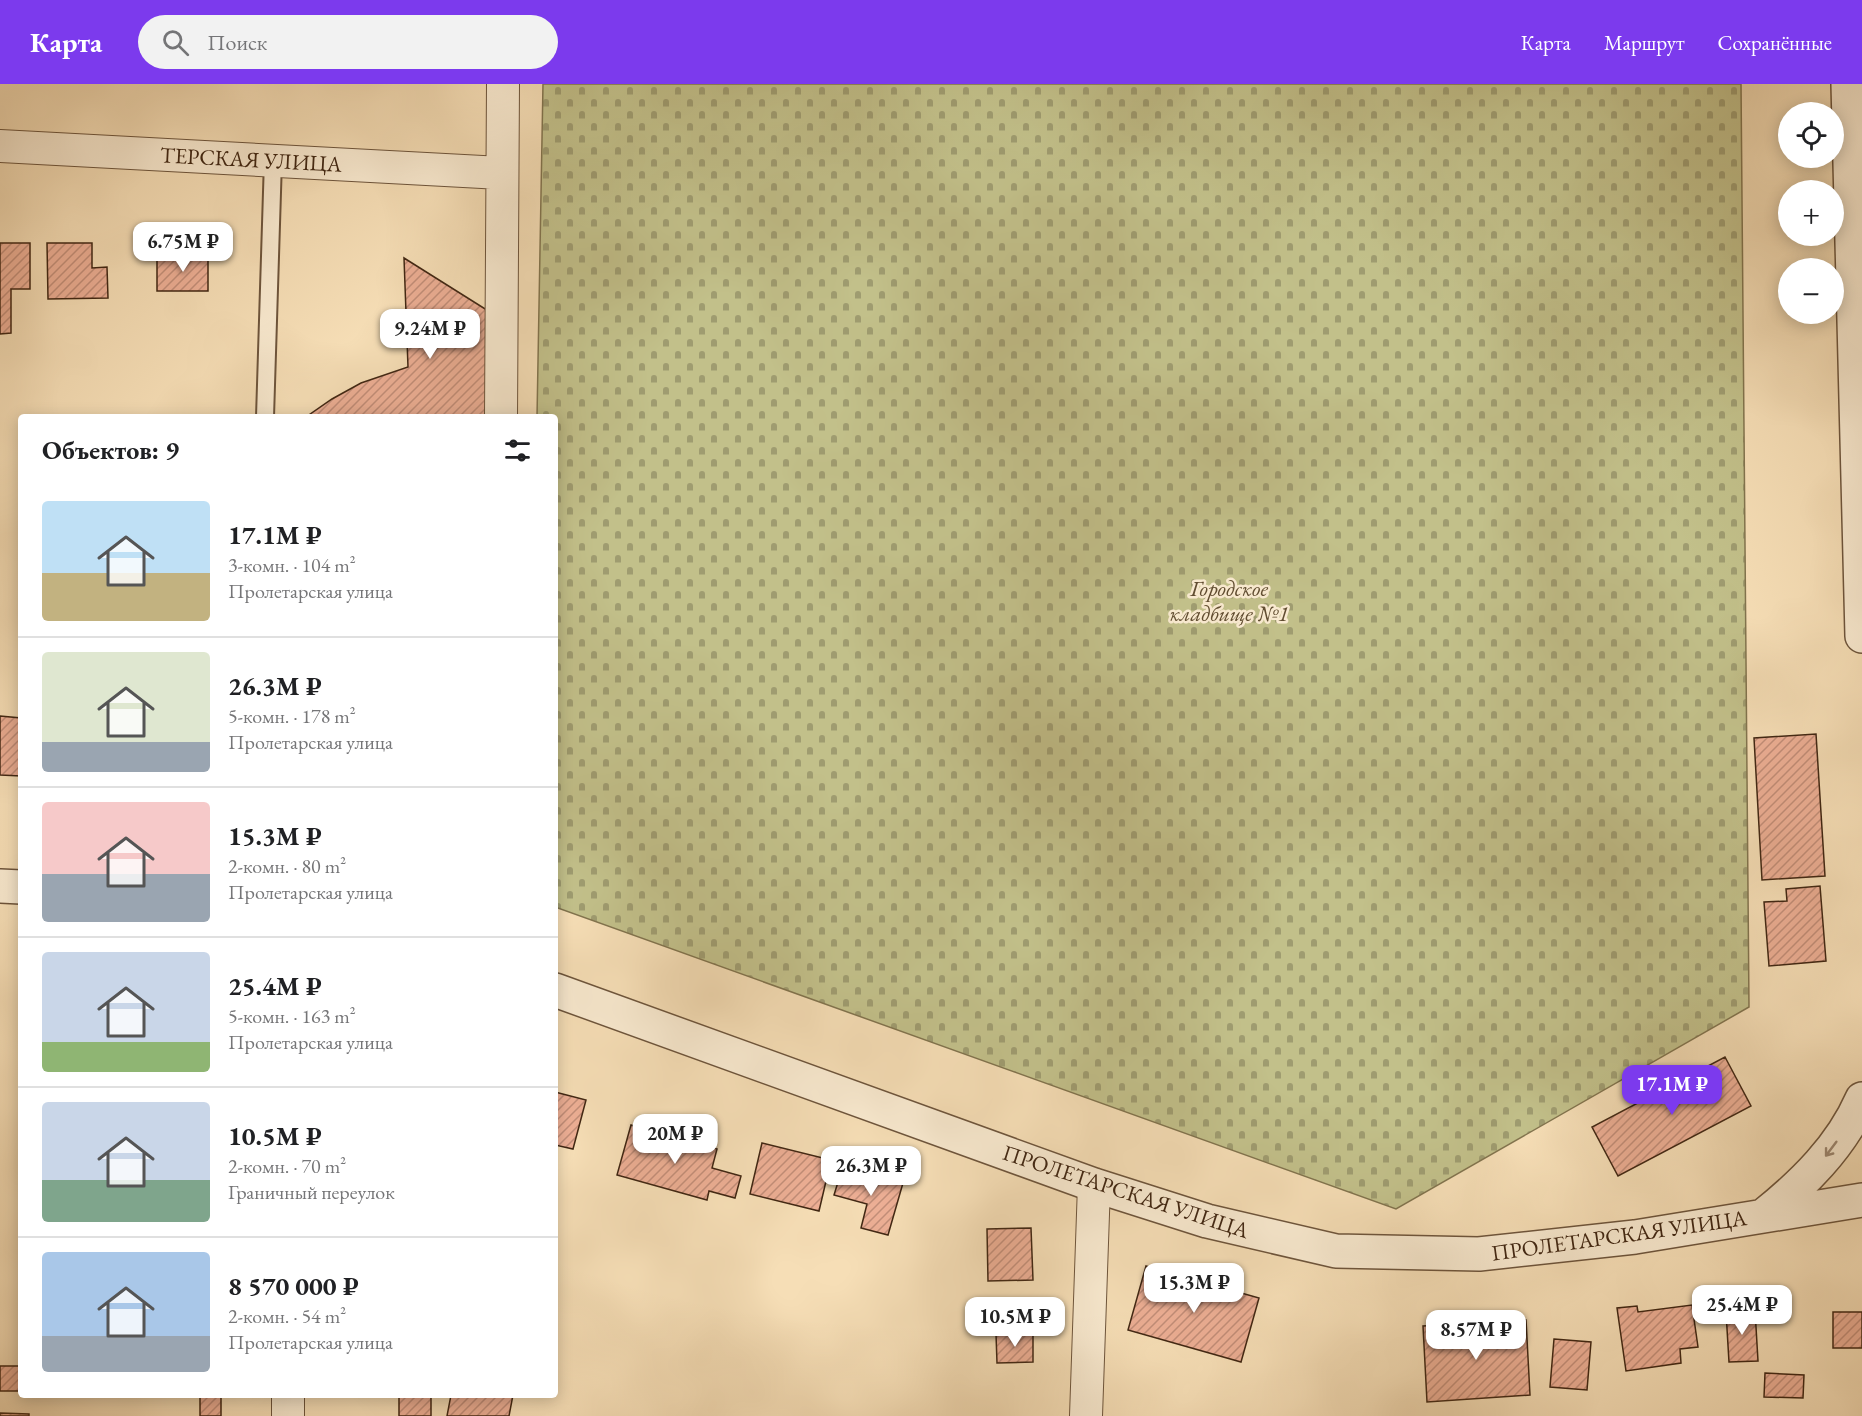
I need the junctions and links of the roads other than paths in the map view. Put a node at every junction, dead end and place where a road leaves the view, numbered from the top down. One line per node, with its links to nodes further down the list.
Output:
1 (503, 84): 5 (street)
2 (1848, 84): 8 (street)
3 (0, 146): 4 (street, ТЕРСКАЯ УЛИЦА)
4 (273, 160): 5 (street, ТЕРСКАЯ УЛИЦА); 6 (lane)
5 (501, 172): 7 (street)
6 (265, 414)
7 (501, 414)
8 (1862, 636)
9 (0, 886): 10 (street)
10 (18, 887)
11 (558, 991): 13 (street, ПРОЛЕТАРСКАЯ УЛИЦА)
12 (1862, 1099): 15 (street, one-way to 15)
13 (1094, 1185): 15 (street, ПРОЛЕТАРСКАЯ УЛИЦА); 18 (street)
14 (1862, 1200): 15 (street, ПРОЛЕТАРСКАЯ УЛИЦА)
15 (1763, 1216)
16 (288, 1398): 17 (street)
17 (288, 1416)
18 (1086, 1416)

